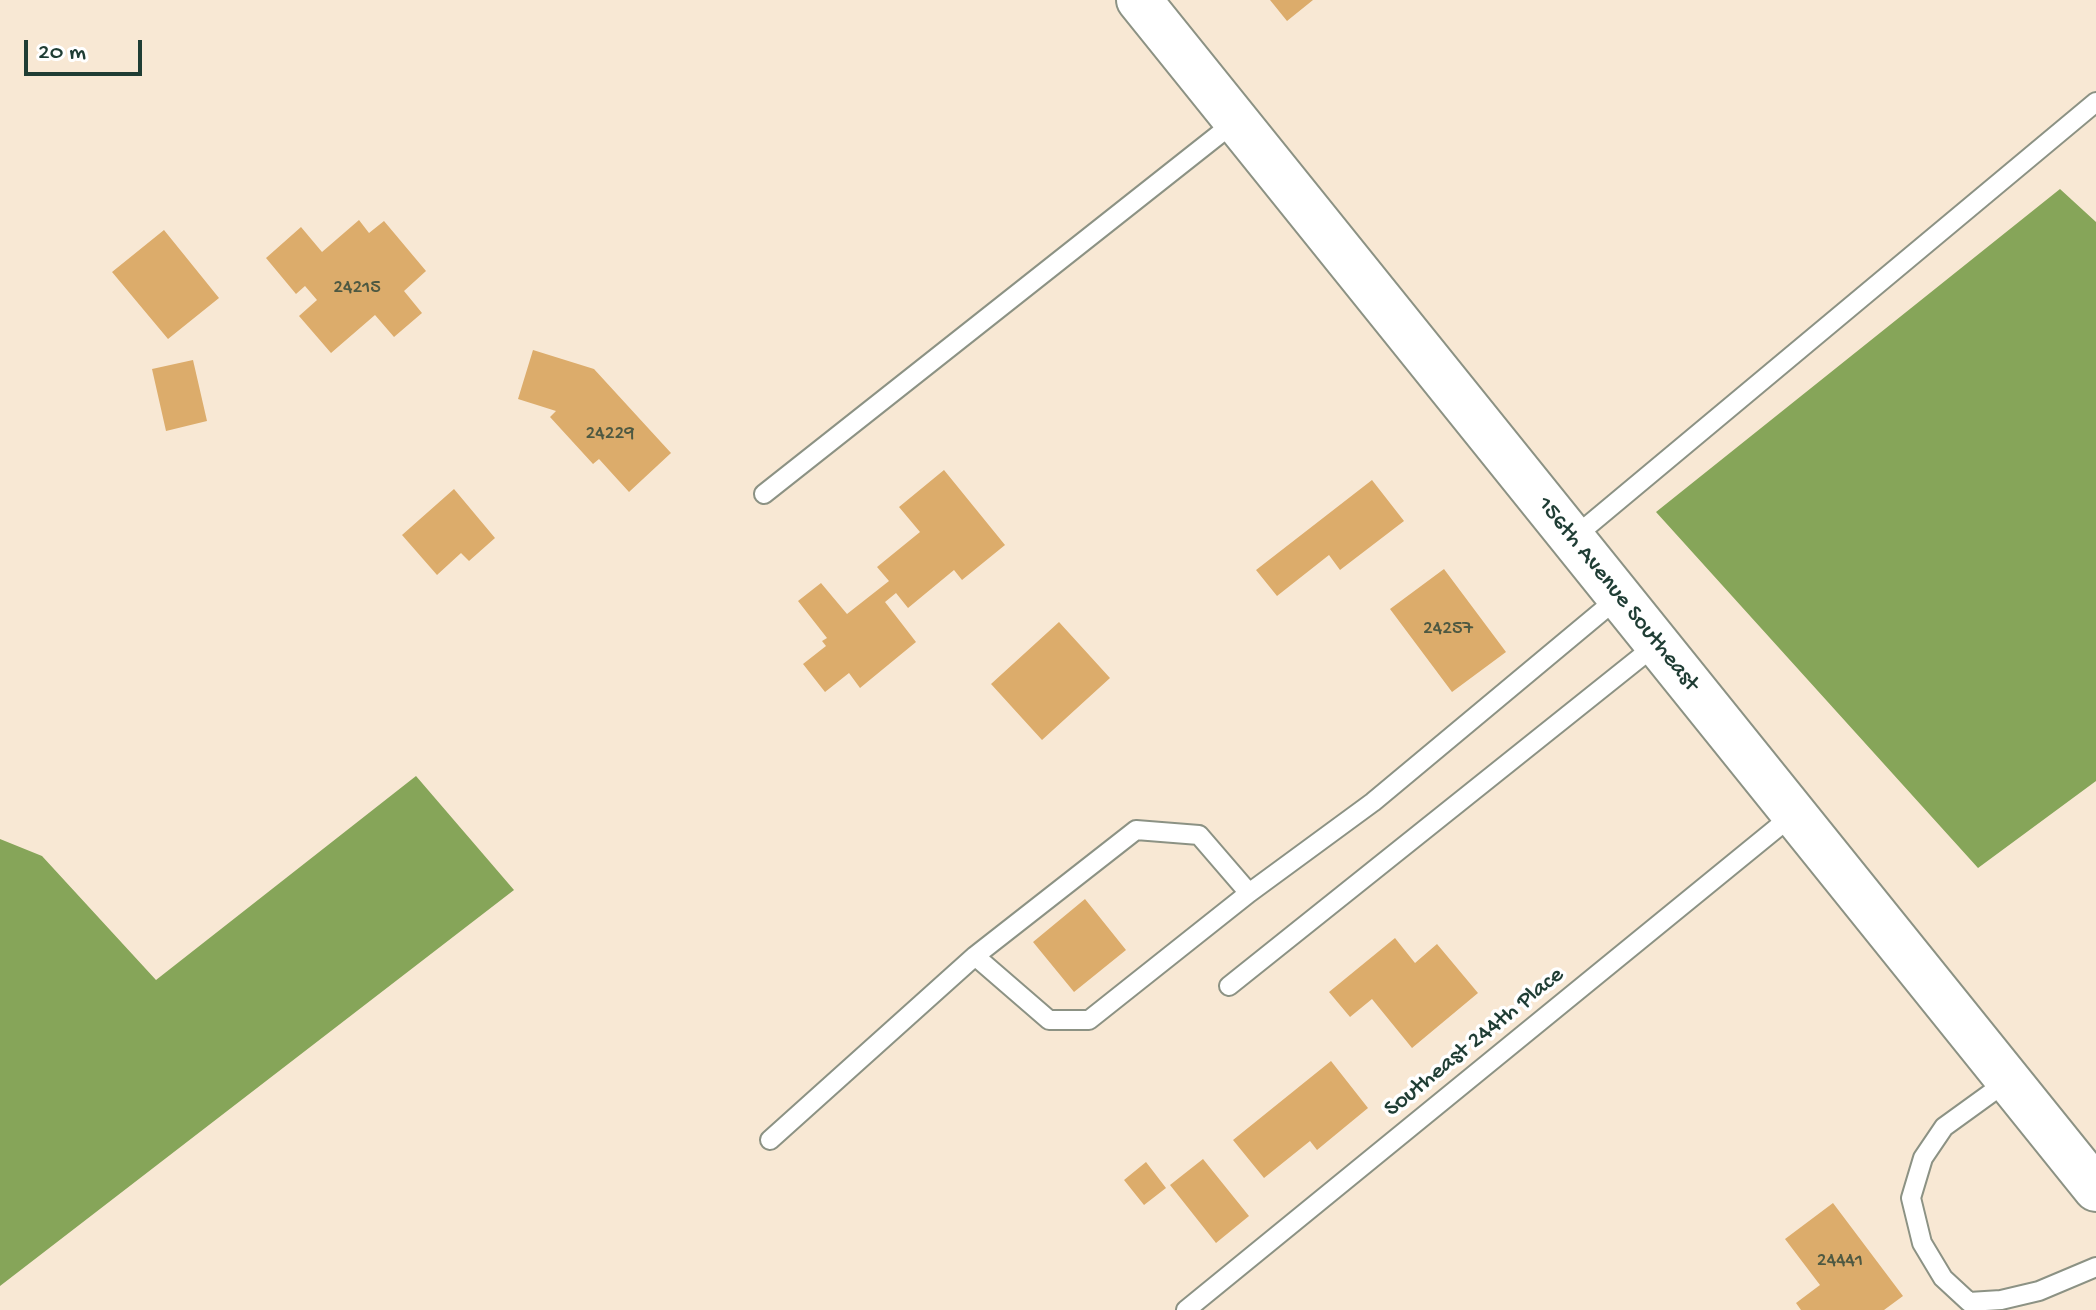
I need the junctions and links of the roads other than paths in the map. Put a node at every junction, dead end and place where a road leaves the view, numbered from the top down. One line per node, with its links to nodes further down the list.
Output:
1 (1139, 0): 3 (street, 156th Avenue Southeast)
2 (2096, 102): 5 (lane)
3 (1236, 121): 4 (lane); 5 (street, 156th Avenue Southeast)
4 (764, 494)
5 (1572, 539): 6 (street, 156th Avenue Southeast)
6 (1619, 597): 7 (street, 156th Avenue Southeast); 9 (lane)
7 (1657, 644): 8 (street, 156th Avenue Southeast); 11 (lane)
8 (1794, 814): 12 (street, 156th Avenue Southeast); 16 (lane, Southeast 244th Place)
9 (1249, 893): 10 (lane); 10 (lane)
10 (975, 956): 13 (lane)
11 (1229, 986)
12 (2009, 1080): 14 (street, 156th Avenue Southeast); 15 (lane)
13 (770, 1140)
14 (2096, 1189)
15 (2096, 1267)
16 (1186, 1310)

